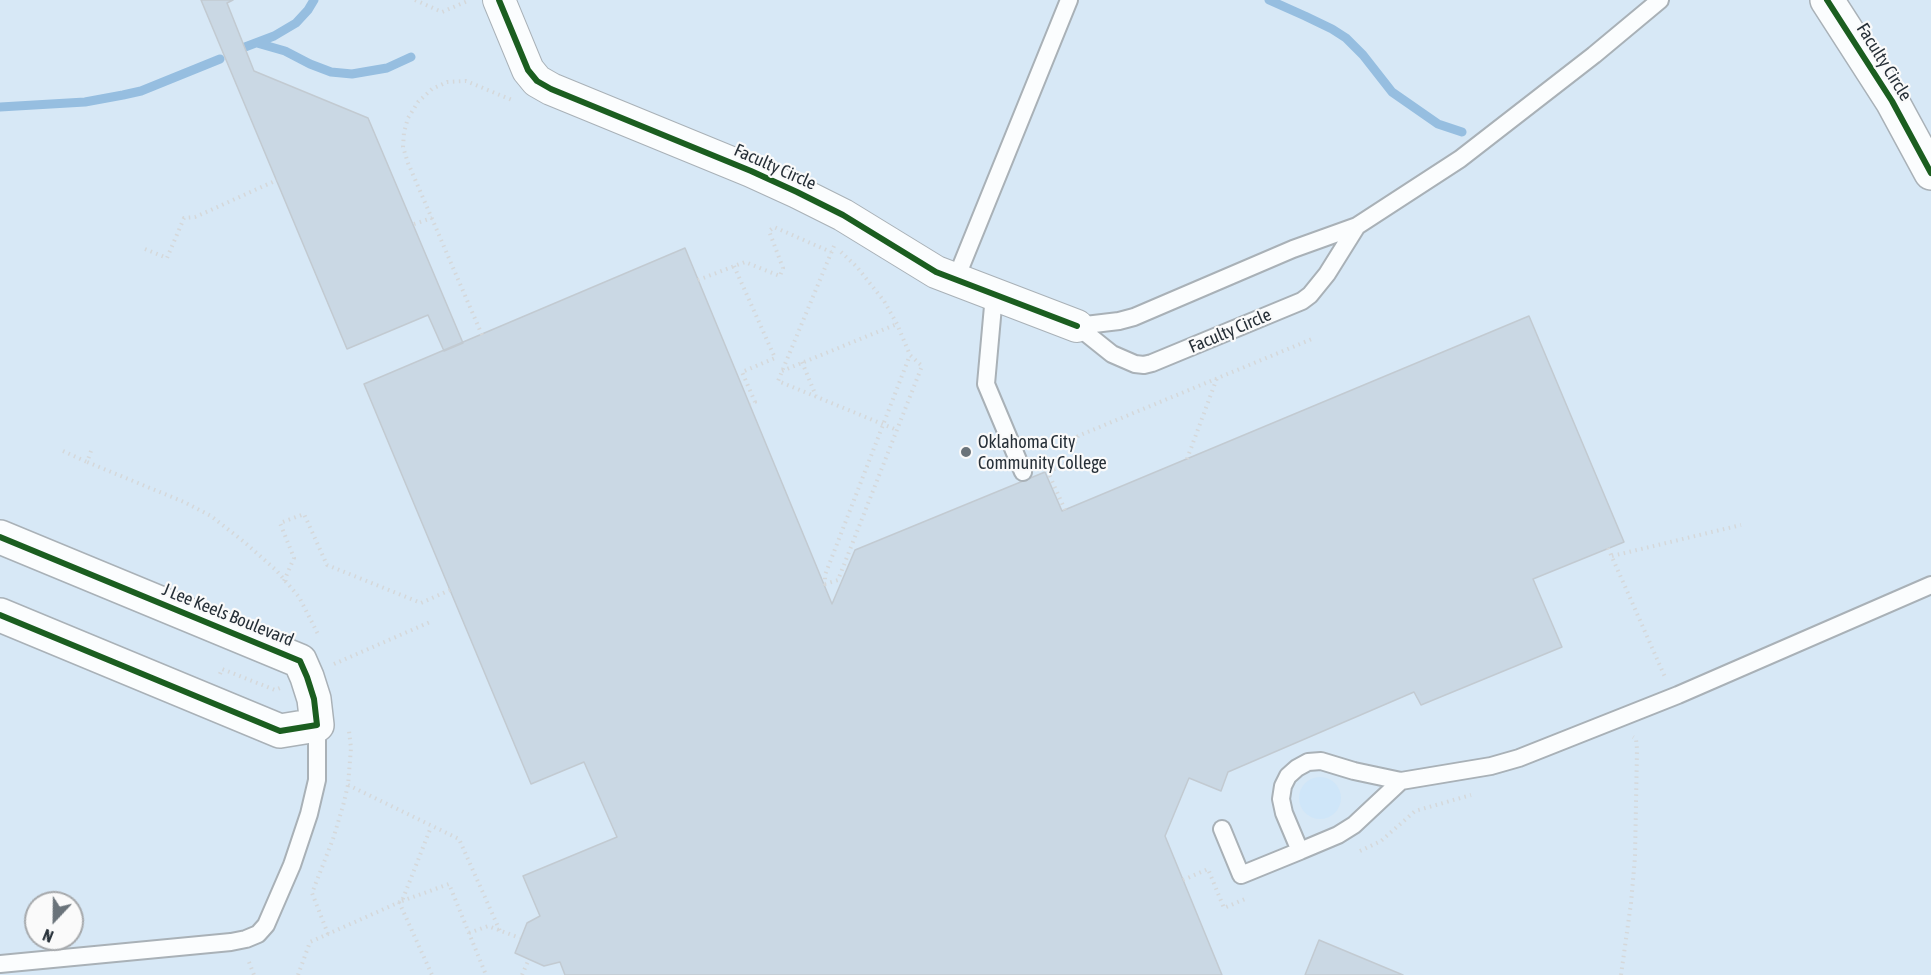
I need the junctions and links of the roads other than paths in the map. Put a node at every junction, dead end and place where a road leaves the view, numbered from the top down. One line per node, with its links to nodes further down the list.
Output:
1 (500, 0): 7 (street, Faculty Circle)
2 (1069, 0): 7 (lane)
3 (1660, 0): 6 (lane, Faculty Circle)
4 (1827, 0): 5 (street, Faculty Circle)
5 (1931, 173)
6 (1357, 226): 9 (lane, Faculty Circle); 9 (lane, Faculty Circle)
7 (955, 281): 8 (street, Faculty Circle)
8 (994, 295): 9 (street, Faculty Circle); 10 (lane)
9 (1077, 326)
10 (1023, 472)
11 (0, 537): 14 (street, J Lee Keels Boulevard)
12 (1931, 585): 15 (lane)
13 (0, 615): 14 (street)
14 (317, 725): 18 (lane)
15 (1401, 782): 17 (lane); 17 (lane)
16 (1222, 830): 17 (lane)
17 (1300, 851)
18 (0, 964)

